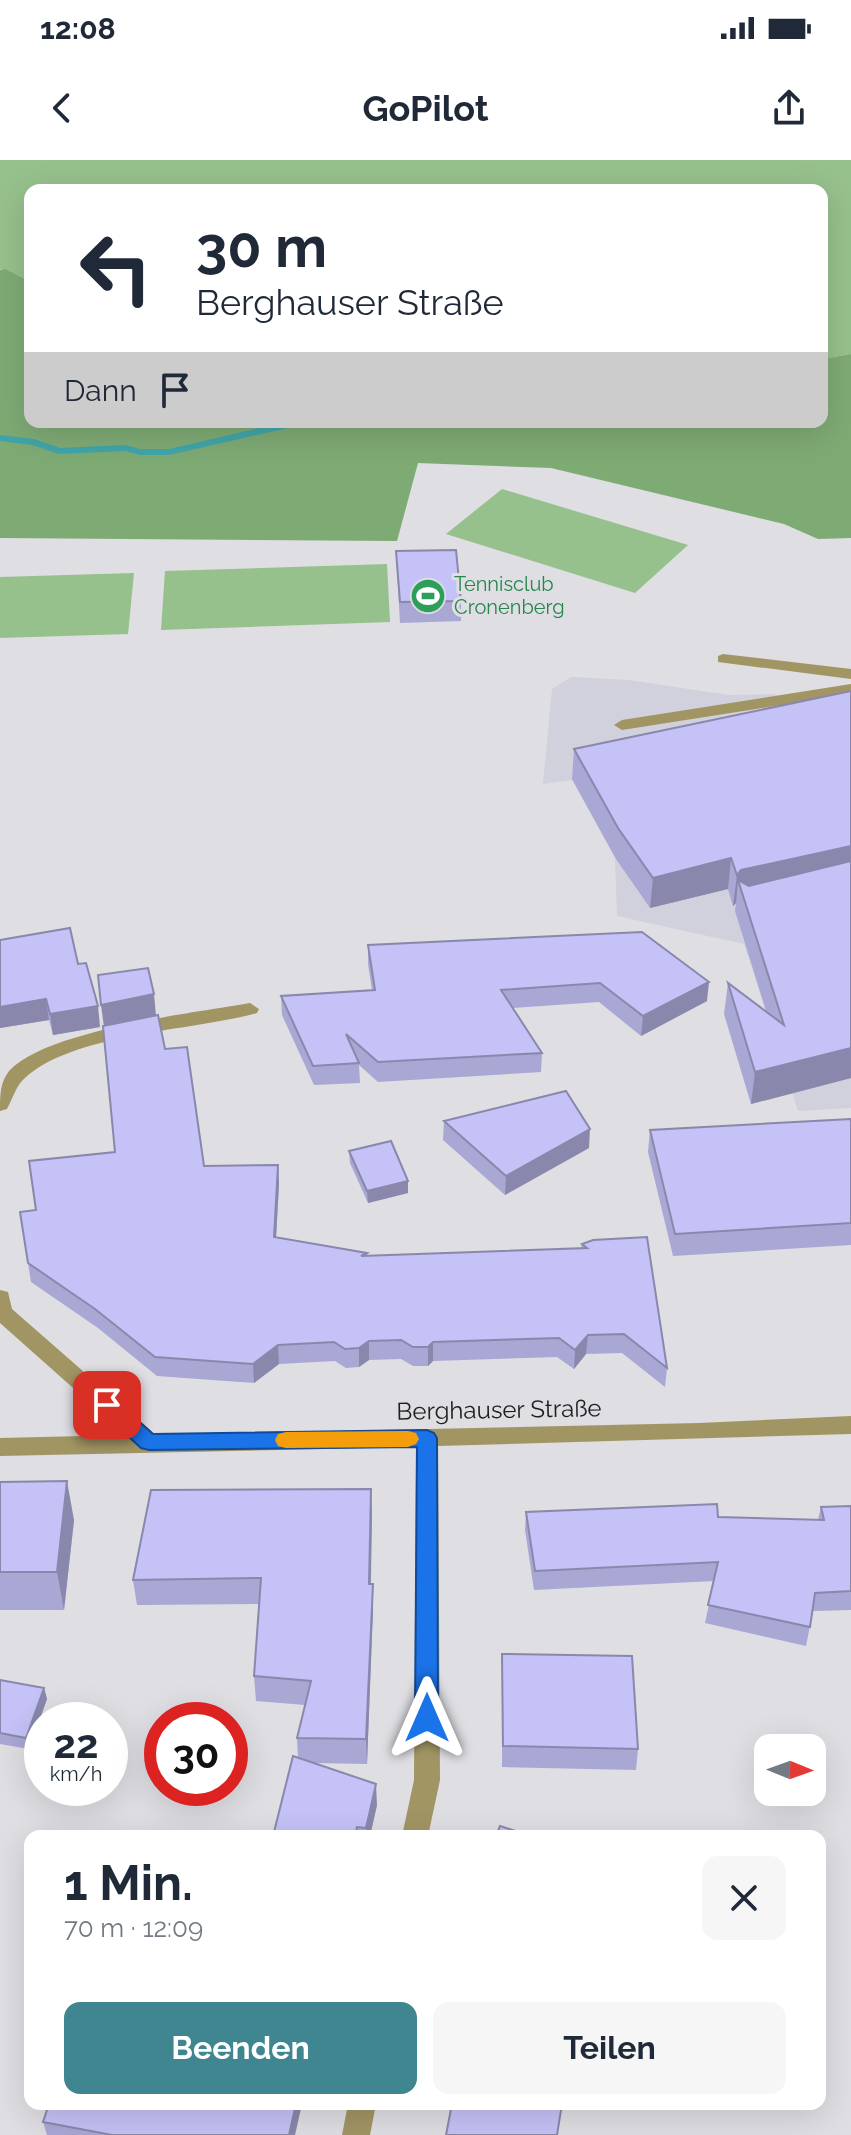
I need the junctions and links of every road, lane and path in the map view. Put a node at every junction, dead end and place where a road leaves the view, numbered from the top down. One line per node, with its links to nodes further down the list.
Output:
1 (723, 659): 2 (street)
2 (851, 674)
3 (851, 689): 4 (street)
4 (622, 725)
5 (250, 1009): 6 (street)
6 (0, 1104)
7 (0, 1298): 10 (street)
8 (851, 1425): 9 (street, Berghauser Straße)
9 (427, 1438): 10 (street, Berghauser Straße); 12 (street)
10 (149, 1442): 11 (street, Berghauser Straße)
11 (0, 1447)
12 (416, 1830)
13 (361, 2110): 14 (street)
14 (356, 2135)

